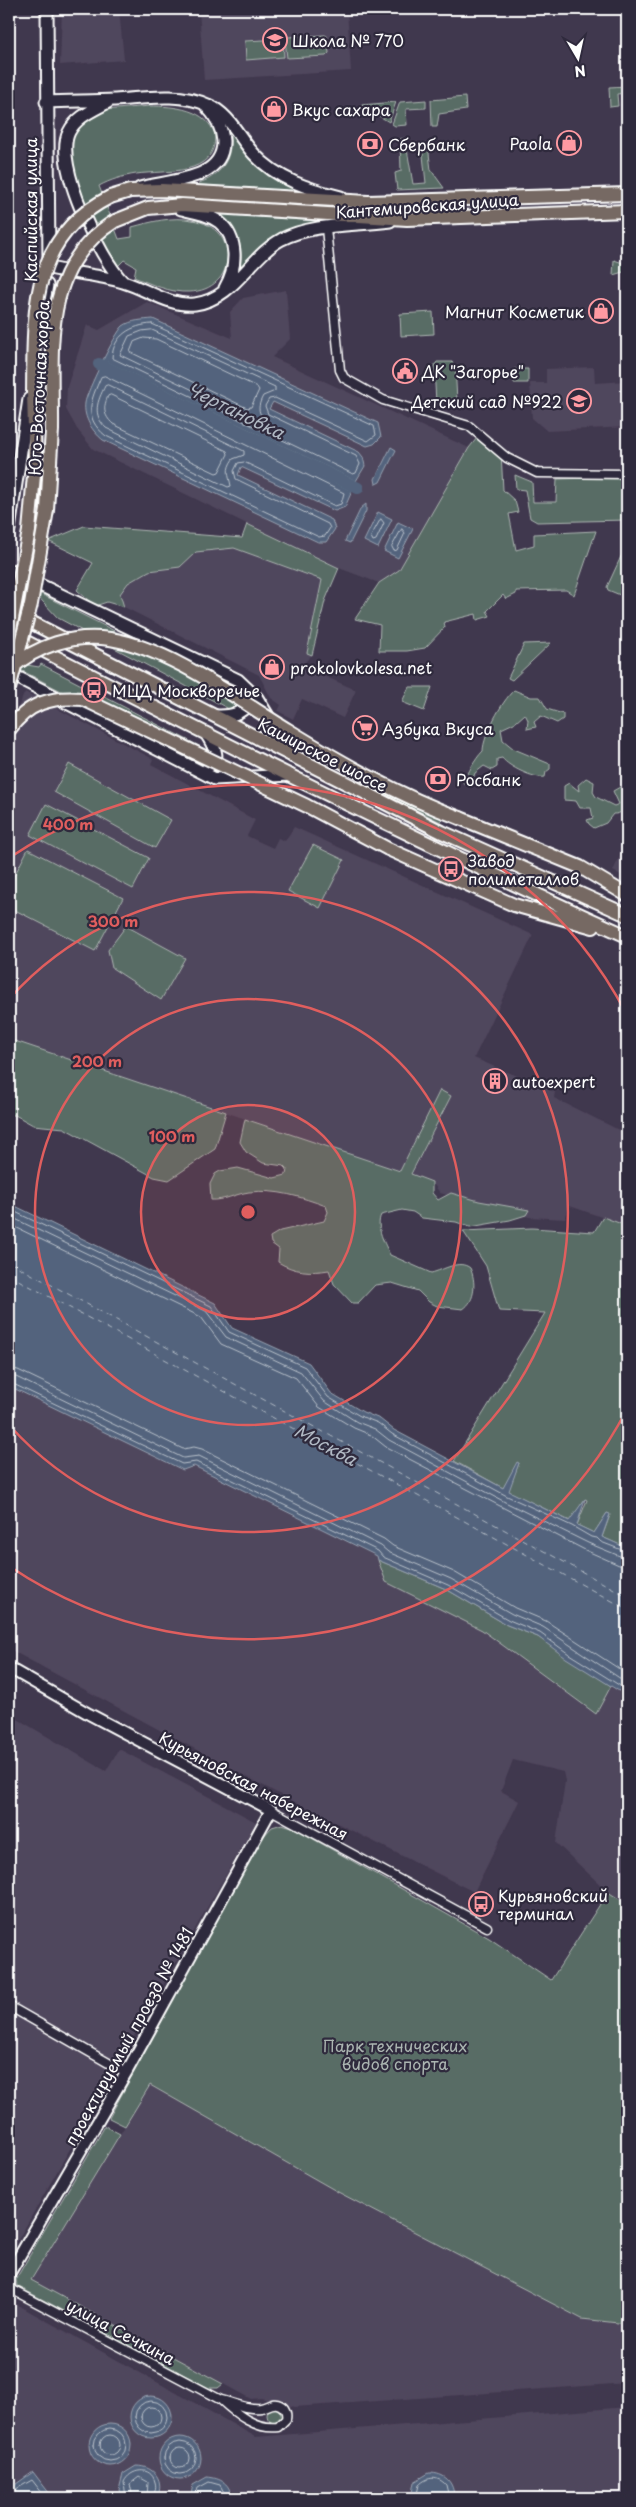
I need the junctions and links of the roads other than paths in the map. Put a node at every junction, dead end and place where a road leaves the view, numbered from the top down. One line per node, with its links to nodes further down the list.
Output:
1 (47, 9): 3 (main road, Каспийская улица)
2 (112, 100): 3 (main road, Кантемировская улица); 4 (main road, Кантемировская улица); 14 (main road)
3 (46, 102): 13 (main road, Каспийская улица)
4 (201, 102): 5 (main road); 7 (main road, Кантемировская улица)
5 (130, 191): 7 (main road, Юго-Восточная хорда); 20 (main road, Юго-Восточная хорда, bridge)
6 (627, 194): 8 (main road, Кантемировская улица)
7 (368, 202): 8 (main road, Юго-Восточная хорда)
8 (399, 203)
9 (161, 206): 11 (main road, Юго-Восточная хорда); 15 (main road); 23 (main road, Юго-Восточная хорда, bridge)
10 (627, 211): 11 (main road, Кантемировская улица)
11 (407, 219): 12 (main road, Кантемировская улица)
12 (326, 228): 15 (main road, Кантемировская улица); 16 (street)
13 (49, 268): 14 (main road, Кантемировская улица); 17 (main road, Каспийская улица)
14 (124, 282): 15 (main road, Кантемировская улица)
15 (222, 293)
16 (627, 474)
17 (9, 529)
18 (9, 570): 22 (main road)
19 (9, 611): 24 (main road, Каширское шоссе)
20 (9, 633): 26 (main road, Каширское шоссе)
21 (9, 671): 28 (main road); 30 (main road, bridge)
22 (228, 675): 24 (main road); 27 (main road)
23 (9, 689)
24 (214, 716): 27 (main road, Каширское шоссе)
25 (9, 730): 32 (main road, bridge)
26 (206, 735): 28 (main road); 29 (main road, Каширское шоссе)
27 (293, 757): 31 (main road, Каширское шоссе)
28 (189, 765): 29 (main road)
29 (290, 775): 32 (main road, Каширское шоссе)
30 (627, 895)
31 (627, 915)
32 (626, 936)
33 (9, 1668): 34 (street, Курьяновская набережная)
34 (271, 1810): 35 (street, Курьяновская набережная); 37 (street, проектируемый проезд № 1481)
35 (487, 1927)
36 (9, 2006): 37 (street)
37 (126, 2073): 38 (street, проектируемый проезд № 1481)
38 (9, 2274)
39 (9, 2288): 40 (street, улица Сечкина)
40 (221, 2400): 40 (street, улица Сечкина)

